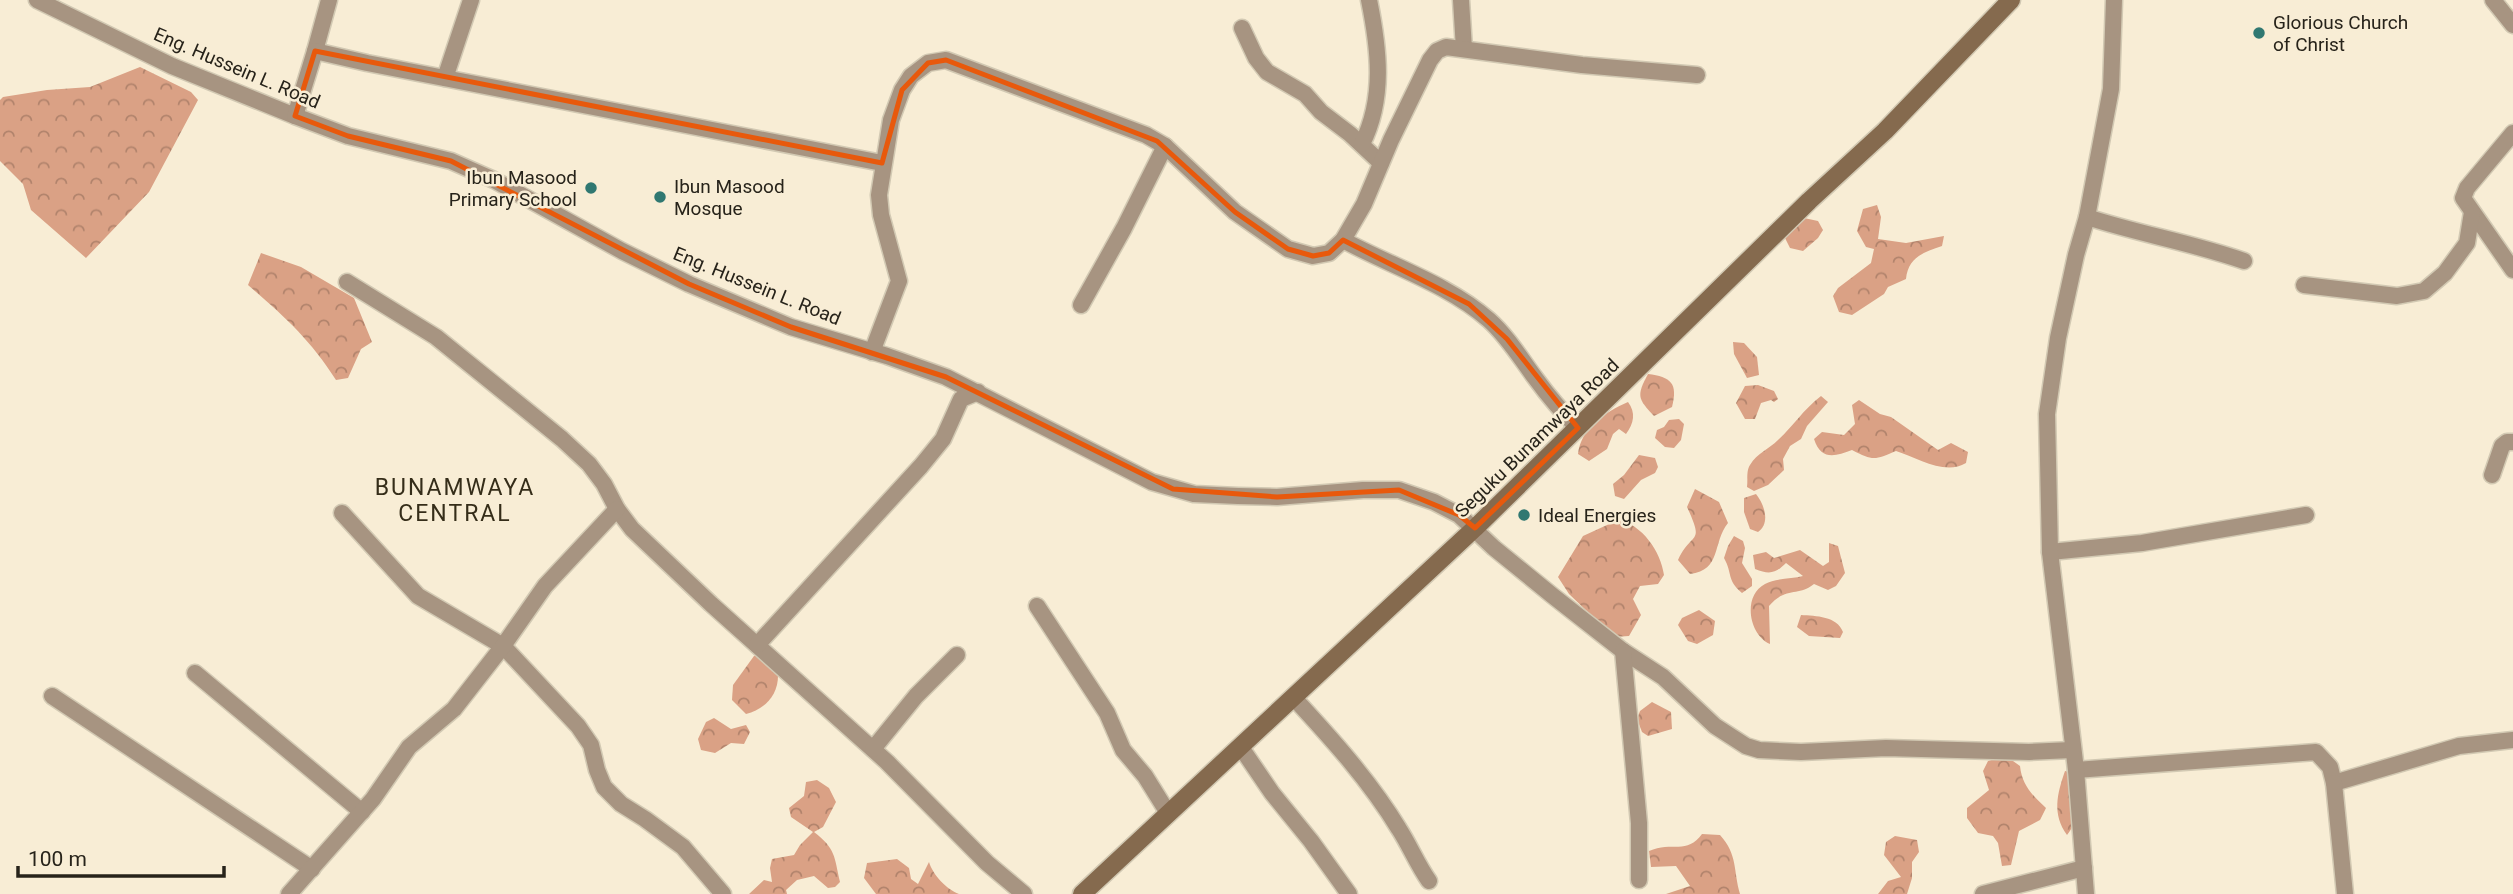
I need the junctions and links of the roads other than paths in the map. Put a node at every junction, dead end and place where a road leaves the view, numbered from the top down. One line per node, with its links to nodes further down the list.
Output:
1 (37, 0): 15 (street, Eng. Hussein L. Road)
2 (329, 0): 12 (street)
3 (471, 0): 14 (street)
4 (1369, 0): 17 (street)
5 (1461, 0): 11 (street)
6 (2011, 0): 31 (main road, Seguku Bunamwaya Road)
7 (2114, 0): 22 (street)
8 (2493, 0): 9 (street)
9 (2513, 25)
10 (1242, 28): 17 (street)
11 (1464, 49): 13 (street); 20 (street)
12 (315, 51): 14 (street); 15 (street)
13 (1697, 75)
14 (445, 78): 19 (street)
15 (295, 116): 29 (street, Eng. Hussein L. Road)
16 (2513, 132): 21 (street)
17 (1362, 144): 20 (street)
18 (1165, 146): 19 (street); 23 (street); 28 (street)
19 (882, 163): 29 (street)
20 (1381, 163): 23 (street)
21 (2472, 212): 25 (street); 27 (street)
22 (2087, 217): 24 (street); 38 (street)
23 (1343, 240): 31 (street)
24 (2244, 261)
25 (2513, 270)
26 (347, 282): 34 (street)
27 (2304, 285)
28 (1081, 305)
29 (872, 352): 30 (street, Eng. Hussein L. Road)
30 (978, 392): 37 (street, Eng. Hussein L. Road); 40 (street)
31 (1578, 428): 37 (main road, Seguku Bunamwaya Road)
32 (2513, 442): 33 (street)
33 (2492, 475)
34 (617, 509): 40 (street); 41 (street)
35 (342, 513): 41 (street)
36 (2306, 515): 38 (street)
37 (1475, 528): 42 (street, Eng. Hussein L. Road); 46 (main road, Seguku Bunamwaya Road)
38 (2050, 552): 50 (street)
39 (1037, 606): 54 (street)
40 (757, 645): 49 (street)
41 (503, 646): 53 (street); 60 (street)
42 (1623, 651): 50 (street, Eng. Hussein L. Road); 57 (street)
43 (957, 655): 49 (street)
44 (195, 673): 53 (street)
45 (51, 696): 56 (street)
46 (1293, 697): 48 (main road, Seguku Bunamwaya Road); 58 (street)
47 (2513, 740): 52 (street)
48 (1240, 746): 54 (main road, Seguku Bunamwaya Road); 63 (street)
49 (873, 749): 61 (street)
50 (2072, 750): 51 (street)
51 (2076, 770): 52 (street); 55 (street)
52 (2334, 783): 66 (street)
53 (362, 812): 56 (street)
54 (1168, 813): 62 (main road, Seguku Bunamwaya Road)
55 (2084, 868): 64 (street); 65 (street)
56 (312, 869): 59 (street)
57 (1639, 880)
58 (1429, 881)
59 (289, 894)
60 (723, 894)
61 (1024, 894)
62 (1082, 894)
63 (1349, 894)
64 (1983, 894)
65 (2086, 894)
66 (2345, 894)

